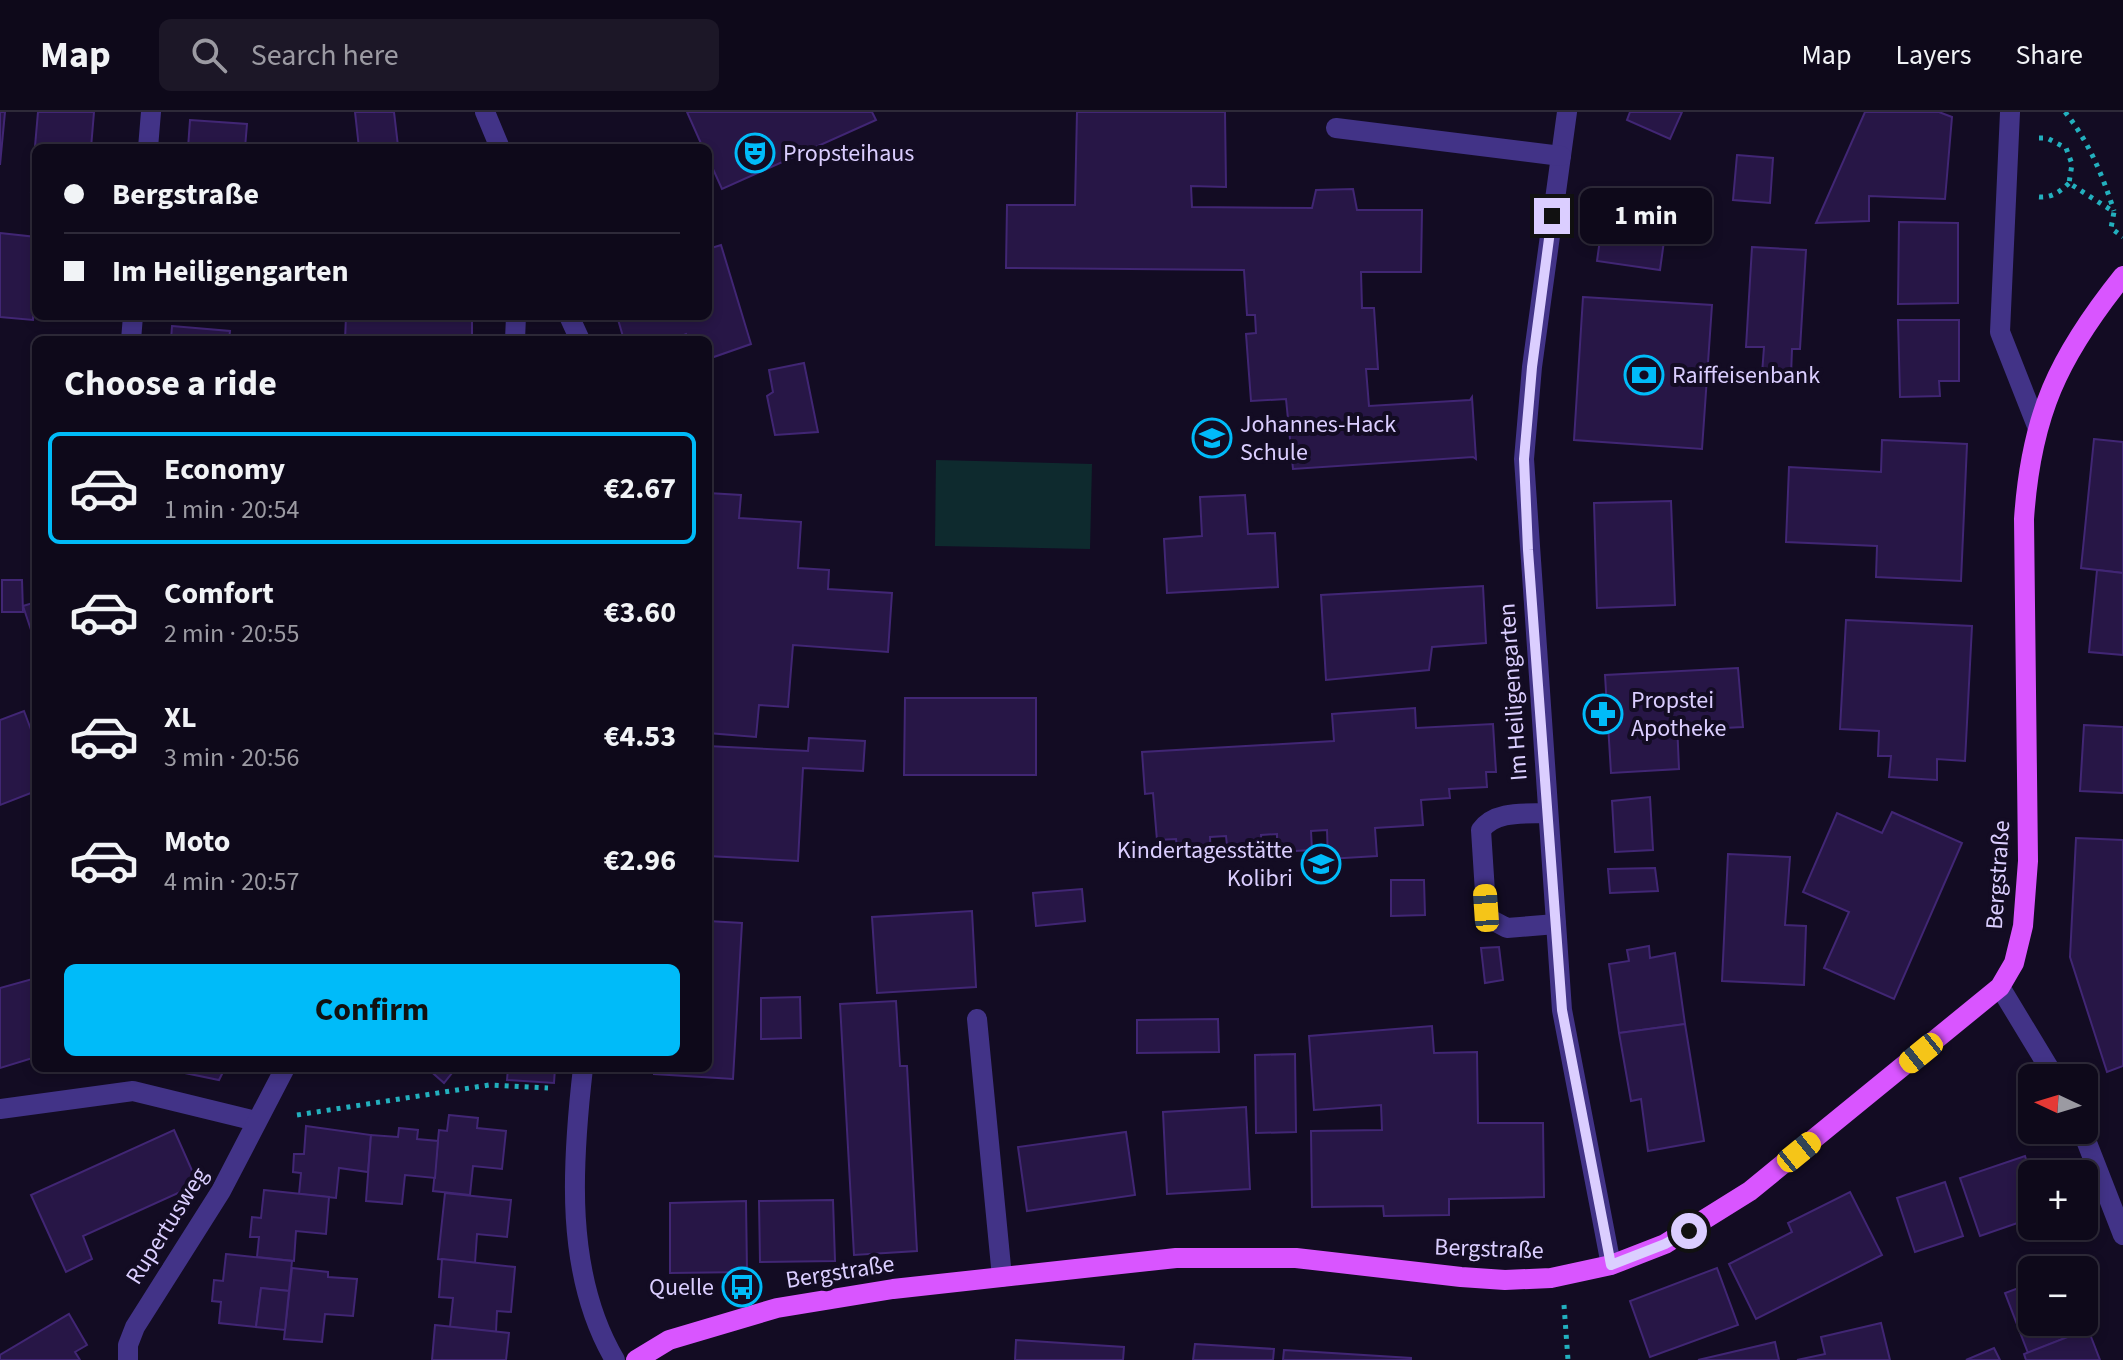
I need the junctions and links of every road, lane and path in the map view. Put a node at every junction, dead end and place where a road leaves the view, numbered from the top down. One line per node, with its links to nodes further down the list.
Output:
1 (151, 112): 8 (street)
2 (485, 112): 9 (street)
3 (1567, 112): 10 (street, Im Heiligengarten)
4 (2010, 112): 7 (street)
5 (2065, 112): 11 (path)
6 (1336, 128): 10 (street)
7 (2009, 136): 11 (path); 14 (street)
8 (148, 144)
9 (498, 144)
10 (1561, 156): 15 (street, Im Heiligengarten)
11 (2114, 212): 12 (path)
12 (2123, 237)
13 (2123, 276): 14 (main road, Bergstraße)
14 (2037, 426): 17 (main road, Bergstraße)
15 (1548, 813): 16 (street, Im Heiligengarten); 16 (street)
16 (1556, 924): 27 (street, Im Heiligengarten)
17 (2000, 987): 19 (street); 27 (main road, Bergstraße)
18 (977, 1019): 28 (street)
19 (2047, 1064)
20 (283, 1072): 24 (street, Rupertusweg)
21 (583, 1072): 22 (street)
22 (581, 1090): 24 (path); 31 (street)
23 (0, 1109): 24 (street)
24 (256, 1121): 30 (street, Rupertusweg)
25 (2087, 1144): 26 (street)
26 (2123, 1235)
27 (1611, 1265): 28 (main road, Bergstraße)
28 (1002, 1277): 32 (main road, Bergstraße)
29 (1565, 1321): 33 (path)
30 (128, 1360)
31 (615, 1360)
32 (636, 1360)
33 (1568, 1360)

